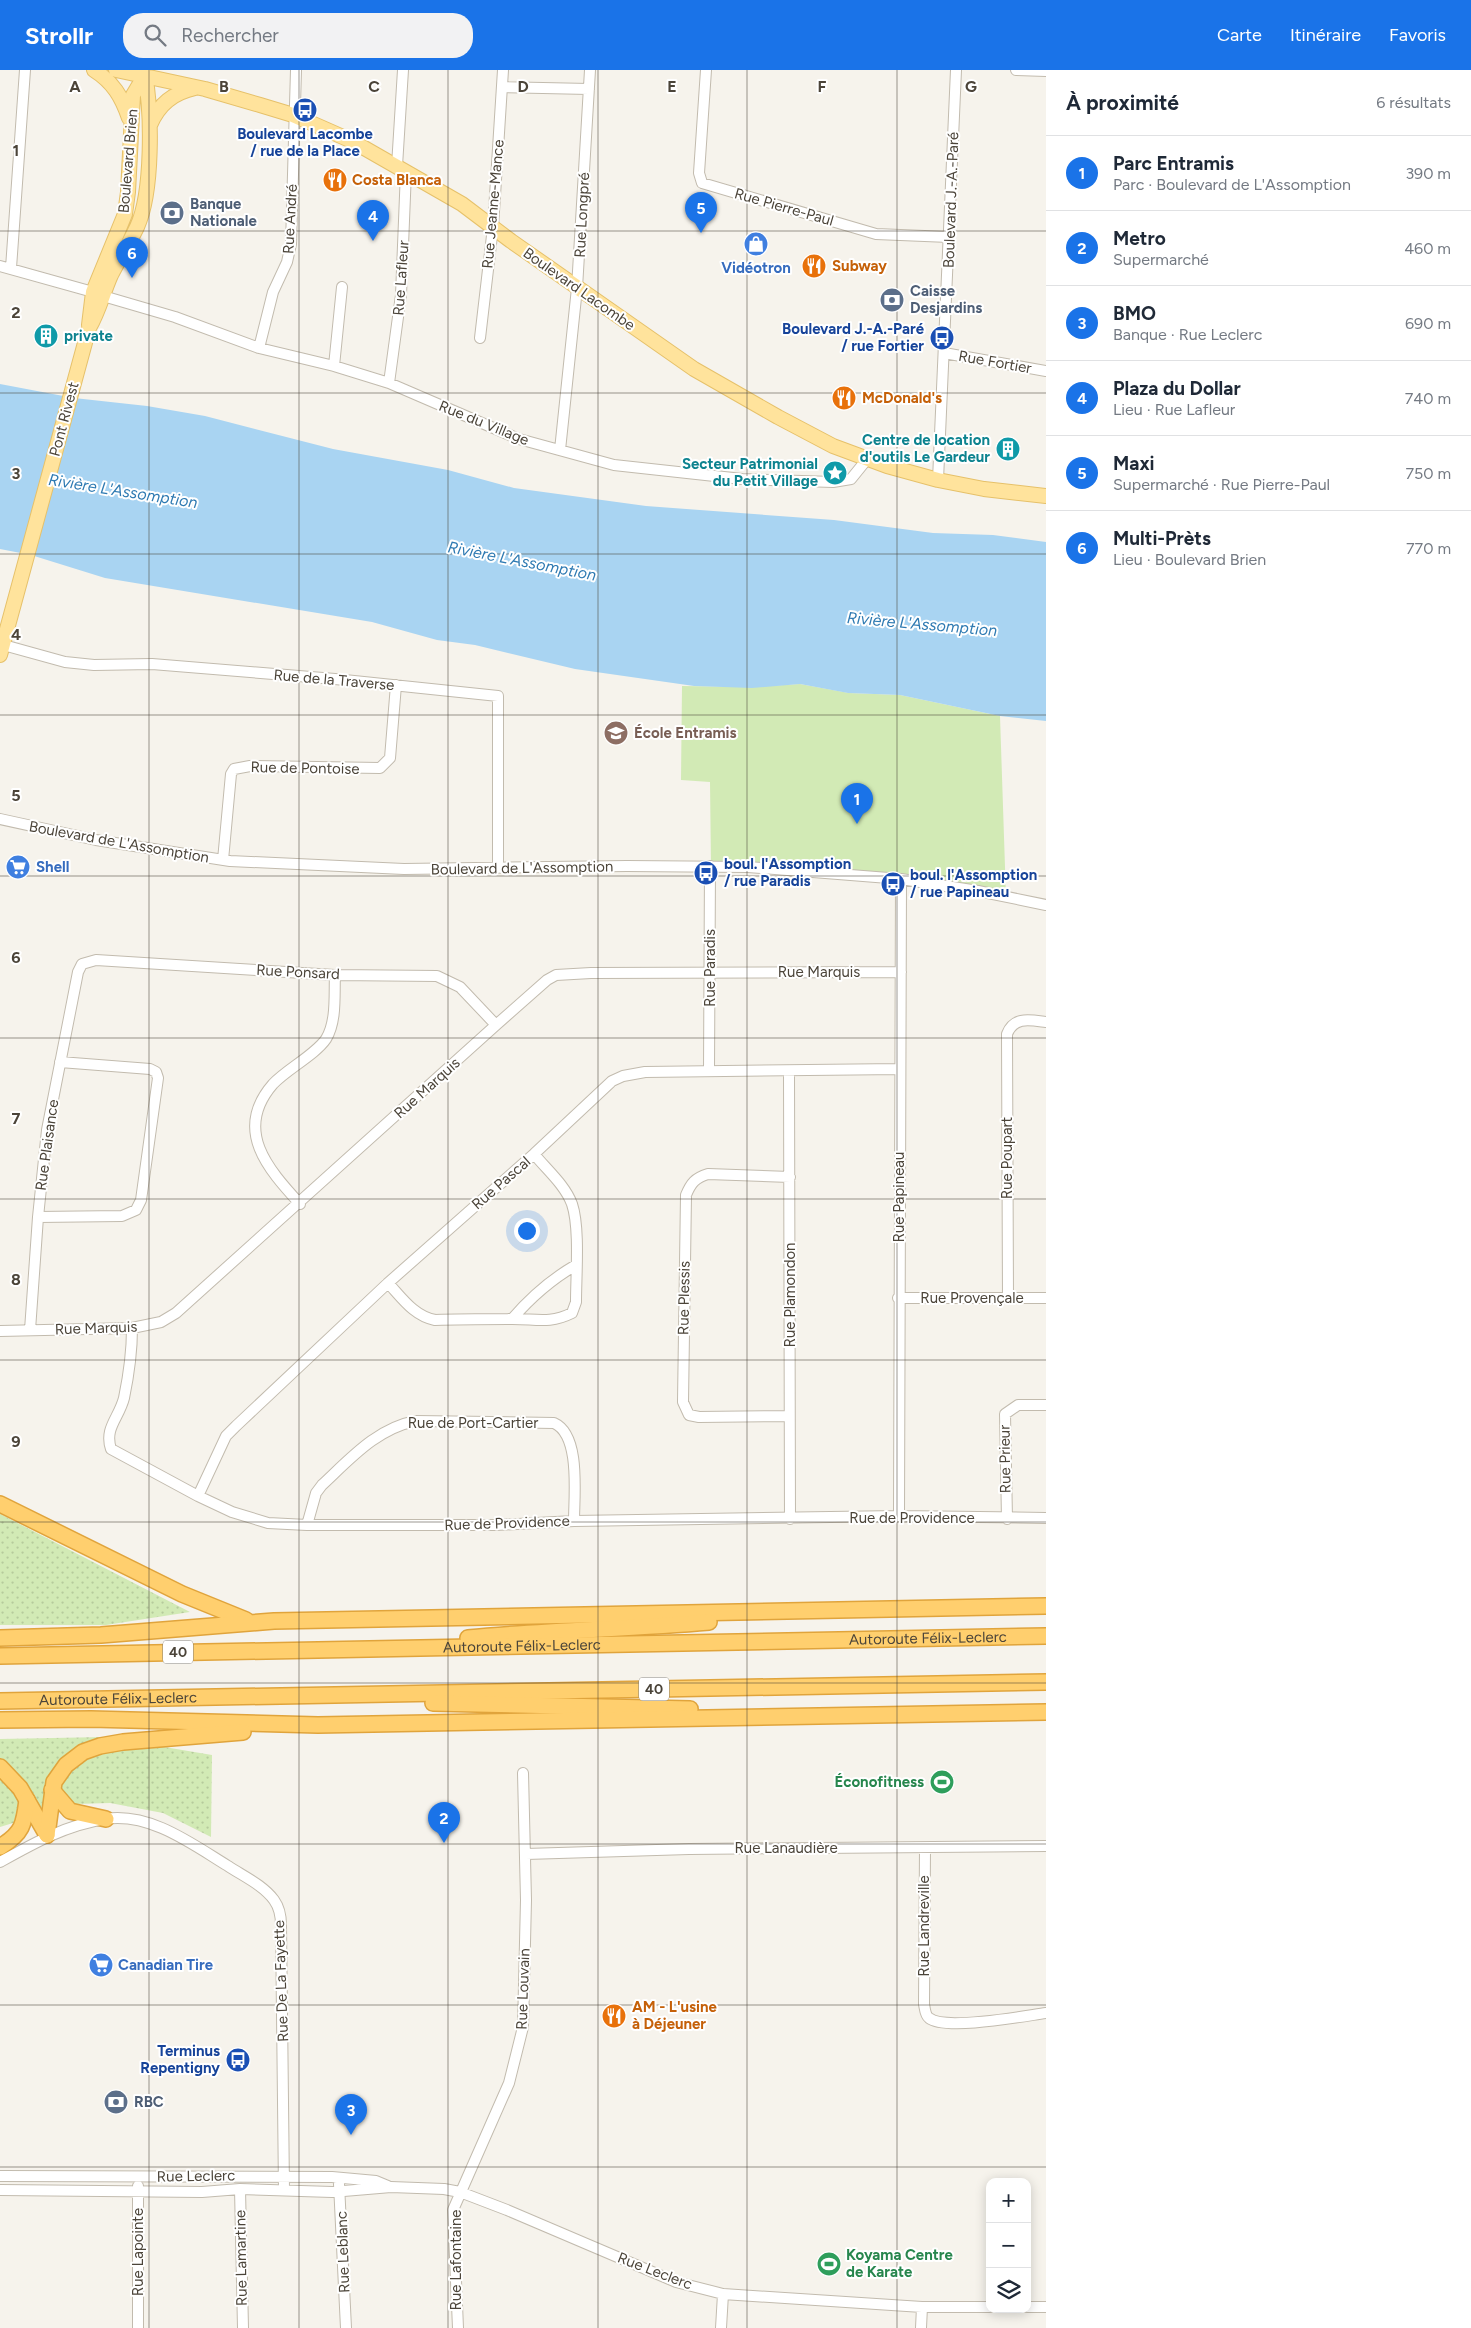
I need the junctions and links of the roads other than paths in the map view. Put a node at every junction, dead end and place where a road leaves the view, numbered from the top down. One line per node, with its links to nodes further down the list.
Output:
1 (25, 70): 23 (street)
2 (94, 70): 17 (main road)
3 (116, 70): 12 (main road, Boulevard Lacombe)
4 (296, 70): 16 (street, Rue André)
5 (402, 70): 19 (street, Rue Lafleur)
6 (503, 70): 13 (street, Rue Jeanne-Mance)
7 (590, 70): 15 (street, Rue Longpré)
8 (706, 70): 21 (street, Rue Pierre-Paul)
9 (956, 70): 21 (street, Boulevard J.-A.-Paré)
10 (1016, 70): 11 (street)
11 (1046, 71)
12 (145, 73): 14 (main road, Boulevard Lacombe); 17 (main road, Boulevard Brien); 18 (main road, Boulevard Brien)
13 (502, 87): 15 (street); 20 (street, Rue Jeanne-Mance)
14 (198, 88): 16 (main road, Boulevard Lacombe); 18 (main road)
15 (589, 89): 25 (street, Rue Longpré)
16 (294, 115): 19 (main road, Boulevard Lacombe); 28 (street, Rue André)
17 (131, 126): 26 (main road, Boulevard Brien)
18 (148, 128): 26 (main road, Boulevard Brien)
19 (401, 168): 20 (main road, Boulevard Lacombe); 33 (street, Rue Lafleur)
20 (493, 227): 25 (main road, Boulevard Lacombe); 27 (street, Rue Jeanne-Mance)
21 (949, 237): 29 (street, Boulevard J.-A.-Paré)
22 (0, 266): 23 (street, Rue du Village)
23 (11, 268): 26 (street, Rue du Village)
24 (342, 287): 31 (street)
25 (578, 288): 34 (street, Rue Longpré); 35 (main road, Boulevard Lacombe)
26 (98, 294): 28 (street, Rue du Village); 30 (main road, Boulevard Brien)
27 (480, 338)
28 (259, 348): 31 (street, Rue du Village)
29 (944, 353): 32 (street, Rue Fortier); 36 (street, Boulevard J.-A.-Paré)
30 (80, 363): 38 (main road, Pont Rivest)
31 (334, 366): 33 (street, Rue du Village)
32 (1046, 371)
33 (389, 384): 34 (street, Rue du Village)
34 (560, 450): 35 (street, Rue du Village)
35 (868, 458): 36 (main road, Boulevard Lacombe)
36 (938, 480): 37 (main road, Boulevard Lacombe)
37 (1046, 496)
38 (1, 648): 39 (street, Rue de la Traverse)
39 (396, 685): 41 (street, Rue de Pontoise); 43 (street, Rue de la Traverse)
40 (0, 819): 41 (street, Boulevard de L'Assomption)
41 (223, 860): 43 (street, Boulevard de L'Assomption)
42 (710, 866): 43 (street, Boulevard de L'Assomption); 44 (street, Boulevard de L'Assomption); 48 (street, Rue Paradis)
43 (498, 868)
44 (901, 879): 45 (street, Boulevard de L'Assomption); 47 (street, Rue Papineau)
45 (1046, 905)
46 (82, 964): 49 (street, Rue Ponsard); 52 (street, Rue Plaisance)
47 (900, 972): 48 (street, Rue Marquis); 53 (street, Rue Papineau)
48 (710, 973): 51 (street, Rue Marquis); 54 (street, Rue Paradis)
49 (335, 975): 51 (street, Rue Ponsard); 58 (street)
50 (1046, 1022): 63 (street, Rue Poupart)
51 (496, 1025): 58 (street, Rue Marquis)
52 (60, 1062): 59 (street, Rue Plaisance); 59 (street)
53 (900, 1069): 55 (street, Rue Pascal); 62 (street, Rue Papineau)
54 (709, 1071): 55 (street, Rue Pascal); 56 (street, Rue Pascal)
55 (790, 1072): 57 (street, Rue Plamondon)
56 (534, 1154): 60 (street); 61 (street, Rue Pascal)
57 (790, 1177): 70 (street, Rue Plamondon); 70 (street, Rue Plessis)
58 (300, 1204): 66 (street, Rue Marquis)
59 (38, 1217): 67 (street, Rue Plaisance)
60 (576, 1265): 65 (street); 65 (street)
61 (388, 1283): 65 (street); 71 (street, Rue Pascal)
62 (898, 1298): 63 (street, Rue Provençale); 73 (street, Rue Papineau)
63 (1008, 1298): 64 (street, Rue Provençale)
64 (1046, 1298)
65 (512, 1318)
66 (132, 1328): 67 (street, Rue Marquis); 71 (street, Rue de Providence)
67 (30, 1330): 68 (street, Rue Marquis)
68 (0, 1331)
69 (1046, 1405): 76 (street, Rue Prieur)
70 (789, 1416): 75 (street, Rue Plamondon)
71 (198, 1496): 78 (street, Rue de Providence)
72 (0, 1504): 81 (highway)
73 (899, 1516): 75 (street, Rue de Providence); 76 (street, Rue de Providence)
74 (1046, 1518): 76 (street, Rue de Providence)
75 (790, 1519): 77 (street, Rue de Providence)
76 (1007, 1519)
77 (574, 1521): 78 (street, Rue de Providence); 78 (street, Rue de Port-Cartier)
78 (307, 1525)
79 (1046, 1606): 80 (highway)
80 (848, 1610): 81 (highway); 84 (highway)
81 (250, 1622): 83 (highway)
82 (1046, 1636): 84 (highway, Autoroute Félix-Leclerc / 40)
83 (0, 1638)
84 (357, 1648): 85 (highway, Autoroute Félix-Leclerc / 40)
85 (0, 1656)
86 (1046, 1682): 87 (highway, Autoroute Félix-Leclerc / 40)
87 (262, 1696): 88 (highway, Autoroute Félix-Leclerc / 40); 90 (highway)
88 (0, 1701)
89 (1046, 1712): 90 (highway)
90 (784, 1716): 92 (highway)
91 (0, 1720): 92 (highway)
92 (318, 1725): 95 (highway)
93 (0, 1767): 96 (highway)
94 (523, 1773): 102 (street, Rue Louvain)
95 (52, 1790): 97 (highway); 98 (highway)
96 (27, 1800): 98 (highway); 100 (highway)
97 (106, 1819): 98 (street, Rue De La Fayette); 106 (street, Rue De La Fayette)
98 (47, 1836): 103 (street, Rue De La Fayette)
99 (1046, 1846): 101 (street, Rue Lanaudière)
100 (0, 1847)
101 (924, 1848): 102 (street, Rue Lanaudière); 104 (street, Rue Landreville)
102 (526, 1854): 115 (street, Rue Louvain)
103 (0, 1862)
104 (1046, 2013)
105 (0, 2176): 107 (street, Rue Leclerc)
106 (284, 2176): 107 (street, Rue Leclerc); 108 (street, Rue Leclerc); 112 (street, Rue De La Fayette)
107 (139, 2177): 113 (street, Rue Lapointe)
108 (338, 2177): 109 (street, Rue Leclerc); 114 (street, Rue Leblanc)
109 (391, 2187): 114 (street, Rue Leclerc); 115 (street, Rue Leclerc)
110 (240, 2189): 112 (street, Rue Leclerc); 113 (street, Rue Leclerc); 122 (street, Rue Lamartine)
111 (0, 2190): 113 (street, Rue Leclerc)
112 (284, 2190): 114 (street, Rue Leclerc)
113 (138, 2191): 121 (street, Rue Lapointe)
114 (340, 2191): 123 (street, Rue Leblanc)
115 (460, 2192): 116 (street, Rue Leclerc); 124 (street, Rue Lafontaine)
116 (723, 2294): 117 (street, Rue Leclerc); 125 (street)
117 (922, 2307): 118 (street, Rue Leclerc); 126 (street)
118 (986, 2307)
119 (1031, 2308): 120 (street)
120 (1046, 2308)
121 (138, 2328)
122 (243, 2328)
123 (346, 2328)
124 (458, 2328)
125 (721, 2328)
126 (921, 2328)

